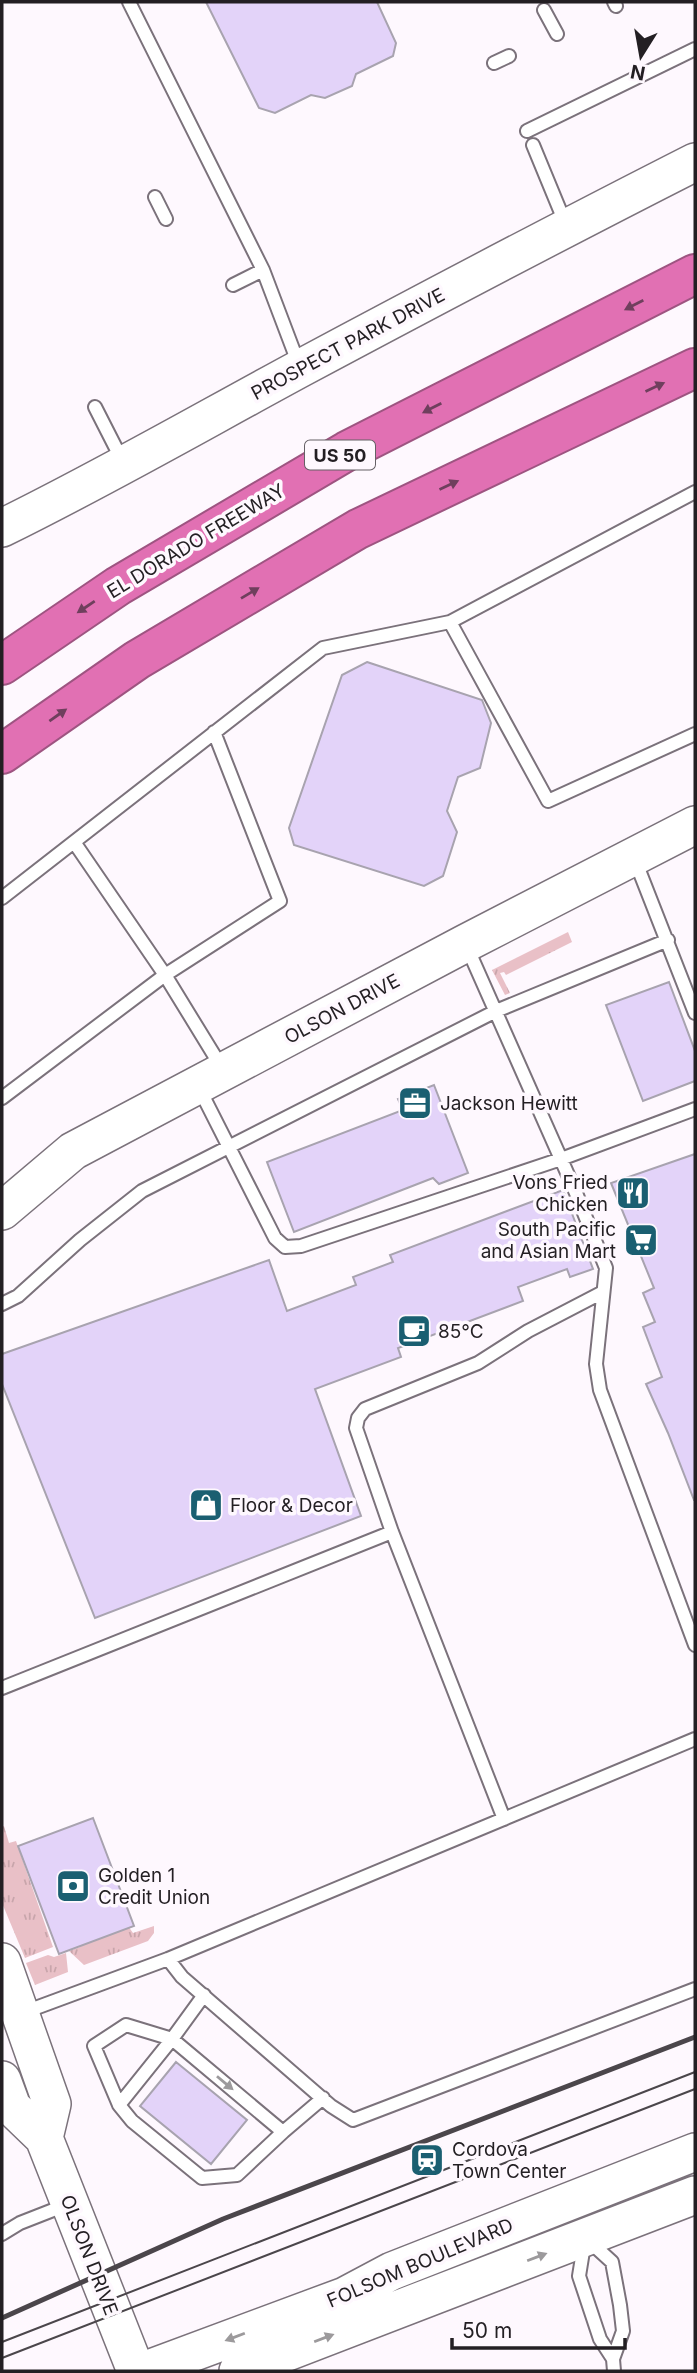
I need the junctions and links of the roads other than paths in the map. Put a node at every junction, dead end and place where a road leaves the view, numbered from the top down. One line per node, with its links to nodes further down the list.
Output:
1 (129, 2): 13 (lane)
2 (544, 9): 3 (lane)
3 (557, 34)
4 (695, 49): 7 (lane)
5 (509, 56): 6 (lane)
6 (494, 63)
7 (527, 131)
8 (533, 145): 12 (lane)
9 (695, 162): 12 (street, PROSPECT PARK DRIVE)
10 (155, 197): 11 (lane)
11 (166, 219)
12 (567, 227): 17 (street, PROSPECT PARK DRIVE)
13 (263, 270): 15 (lane); 17 (lane)
14 (695, 274): 23 (highway, EL DORADO FREEWAY / US 50, one-way to 23)
15 (233, 285)
16 (695, 368): 26 (highway, one-way to 16)
17 (300, 369): 19 (street, PROSPECT PARK DRIVE)
18 (94, 407): 19 (lane)
19 (125, 465): 21 (street, PROSPECT PARK DRIVE)
20 (695, 492): 22 (lane)
21 (2, 528)
22 (450, 622): 24 (lane); 25 (lane)
23 (2, 665)
24 (214, 732): 28 (lane); 33 (lane)
25 (695, 734)
26 (2, 754)
27 (691, 832): 29 (street, OLSON DRIVE)
28 (74, 842): 30 (lane); 33 (lane)
29 (634, 856): 31 (lane); 32 (street, OLSON DRIVE)
30 (2, 898)
31 (668, 940): 34 (lane); 35 (lane)
32 (466, 943): 34 (lane); 36 (street, OLSON DRIVE)
33 (165, 975): 36 (lane); 37 (lane)
34 (496, 1011): 39 (lane); 40 (lane)
35 (695, 1013)
36 (211, 1078): 39 (lane); 41 (street, OLSON DRIVE)
37 (2, 1098)
38 (695, 1109): 40 (lane)
39 (229, 1147): 40 (lane); 43 (lane)
40 (561, 1159): 42 (lane)
41 (2, 1211)
42 (603, 1292): 44 (lane); 45 (lane)
43 (2, 1304)
44 (392, 1532): 46 (lane); 48 (lane)
45 (695, 1645)
46 (2, 1688)
47 (695, 1739): 48 (lane)
48 (504, 1819): 49 (lane)
49 (168, 1959): 52 (lane); 53 (lane)
50 (2, 1962): 53 (street, OLSON DRIVE)
51 (695, 1989): 56 (lane)
52 (204, 1996): 54 (lane); 56 (lane)
53 (12, 2018): 58 (street, OLSON DRIVE)
54 (172, 2039): 57 (lane); 57 (lane); 59 (lane, one-way to 59)
55 (2, 2080): 58 (street, OLSON DRIVE)
56 (323, 2098): 59 (lane)
57 (119, 2105): 59 (lane)
58 (48, 2121): 63 (street, OLSON DRIVE)
59 (282, 2132)
60 (695, 2152): 68 (street, FOLSOM BOULEVARD, one-way to 68)
61 (695, 2171): 65 (street)
62 (695, 2195): 65 (street, FOLSOM BOULEVARD)
63 (69, 2204): 64 (lane); 67 (street, OLSON DRIVE)
64 (2, 2234)
65 (585, 2238): 66 (lane); 66 (lane); 69 (street, FOLSOM BOULEVARD, one-way to 65)
66 (613, 2365)
67 (136, 2371)
68 (143, 2371)
69 (238, 2371)

